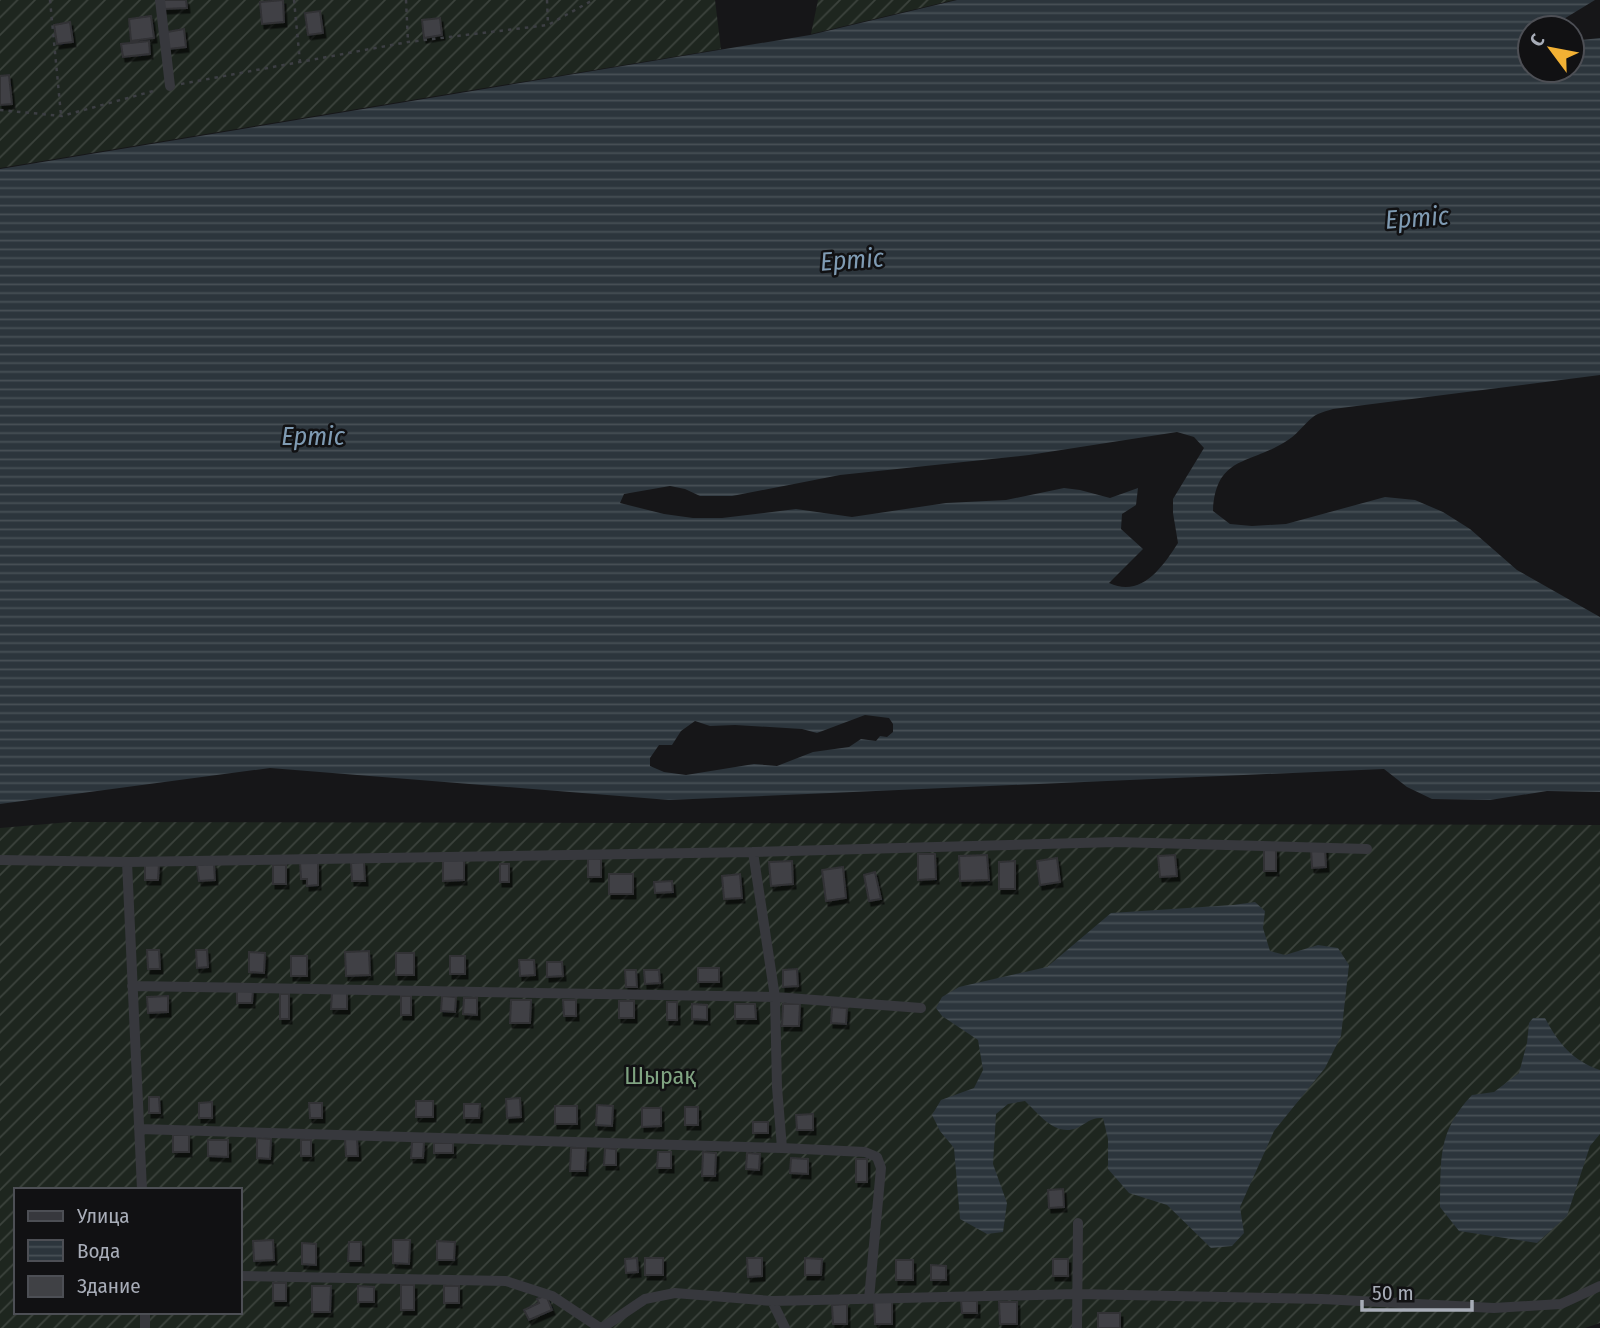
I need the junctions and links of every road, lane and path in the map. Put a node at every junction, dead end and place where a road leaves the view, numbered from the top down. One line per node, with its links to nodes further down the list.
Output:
1 (50, 0): 12 (path)
2 (160, 0): 10 (street)
3 (294, 0): 9 (path)
4 (406, 0): 8 (path)
5 (547, 0): 7 (path)
6 (593, 0): 7 (path)
7 (548, 25): 8 (path)
8 (408, 42): 9 (path)
9 (300, 62): 10 (path)
10 (170, 86): 12 (path)
11 (0, 110): 12 (path)
12 (61, 116)
13 (1367, 849): 14 (street)
14 (753, 852): 16 (street); 18 (street)
15 (0, 860): 16 (street)
16 (127, 862): 17 (street)
17 (132, 986): 18 (street); 20 (street)
18 (775, 997): 19 (street); 21 (street)
19 (921, 1008)
20 (139, 1129): 21 (street); 22 (street)
21 (782, 1148): 27 (street)
22 (142, 1188)
23 (1078, 1223): 26 (street)
24 (242, 1276): 29 (street)
25 (1600, 1286): 26 (street)
26 (1077, 1294): 27 (street); 31 (street)
27 (869, 1299): 28 (street)
28 (772, 1301): 29 (street); 30 (street)
29 (601, 1328)
30 (785, 1328)
31 (1077, 1328)

